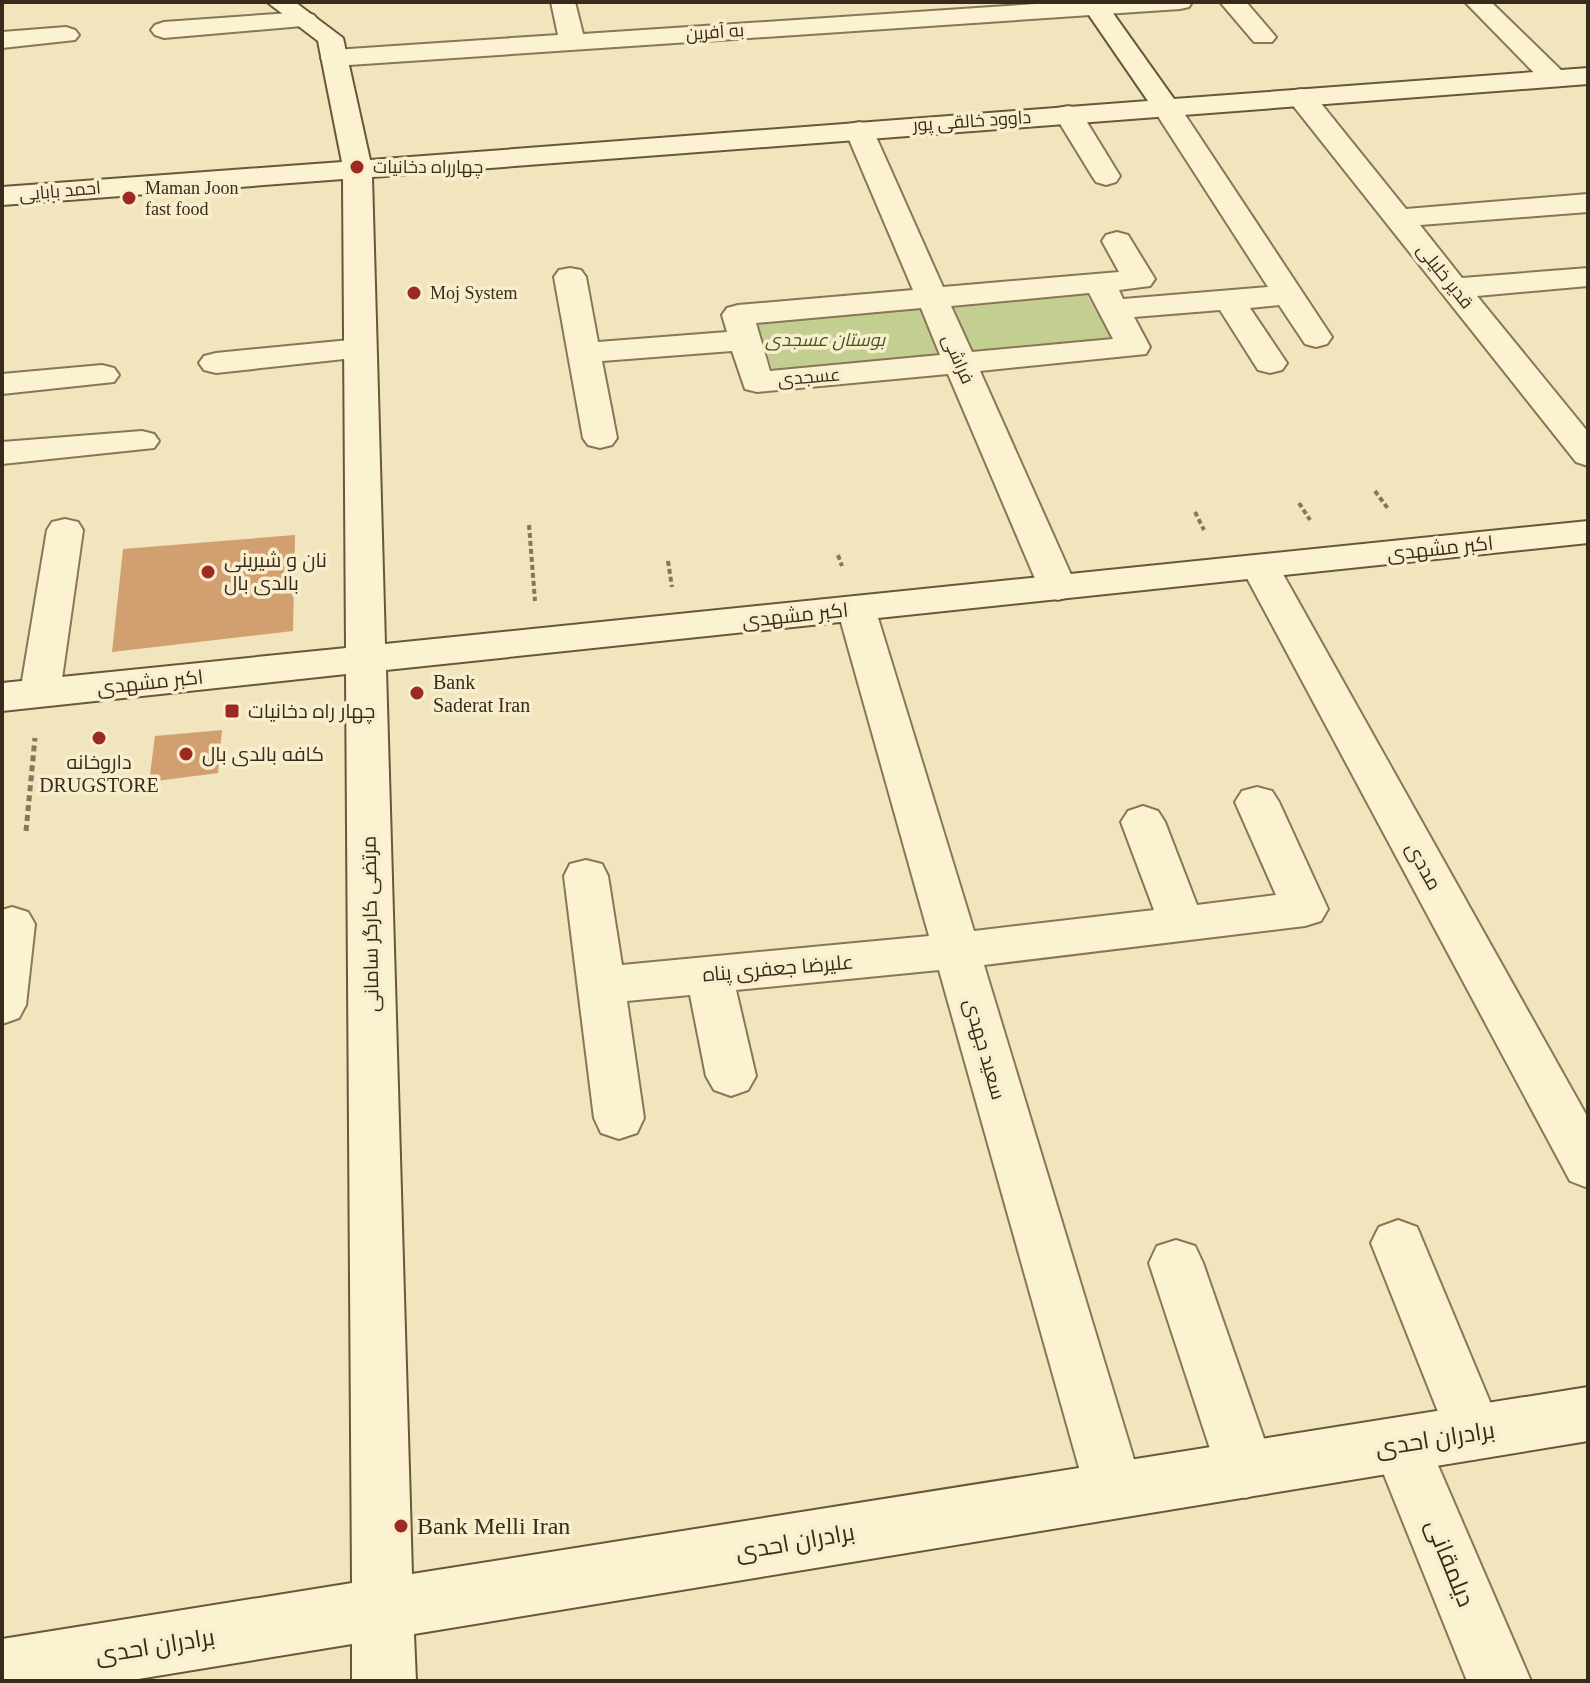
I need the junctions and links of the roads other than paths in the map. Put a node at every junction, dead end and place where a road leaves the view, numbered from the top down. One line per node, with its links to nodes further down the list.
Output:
1 (279, 2): 9 (street)
2 (563, 2): 15 (street)
3 (1180, 2): 6 (street, به آفرین)
4 (1232, 2): 14 (street)
5 (1477, 2): 20 (street)
6 (1094, 5): 7 (street, به آفرین); 22 (street)
7 (966, 9): 10 (street, به آفرین)
8 (824, 13): 10 (street, به آفرین); 15 (street, به آفرین); 17 (street)
9 (305, 20): 11 (street); 18 (street)
10 (887, 21): 16 (street)
11 (164, 30)
12 (15, 31): 13 (street)
13 (66, 35)
14 (1263, 37)
15 (572, 42): 18 (street, به آفرین)
16 (901, 50)
17 (844, 51)
18 (334, 58): 25 (street, مرتضی کارگر سامانی)
19 (1588, 76): 20 (street, داوود خالقی پور)
20 (1555, 79): 21 (street, داوود خالقی پور)
21 (1301, 97): 22 (street, داوود خالقی پور); 29 (street, قدیر خلیلی)
22 (1166, 107): 23 (street, داوود خالقی پور); 34 (street)
23 (1068, 114): 24 (street, داوود خالقی پور); 26 (street)
24 (859, 130): 25 (street, داوود خالقی پور); 36 (street, فراشی)
25 (357, 167): 27 (street, احمد بابایی); 40 (street, مرتضی کارگر سامانی)
26 (1106, 176)
27 (2, 196)
28 (1588, 203): 29 (street)
29 (1399, 218): 33 (street, قدیر خلیلی)
30 (1117, 241): 35 (street)
31 (570, 277): 41 (street)
32 (1588, 277): 33 (street)
33 (1454, 288): 50 (street, قدیر خلیلی)
34 (1289, 295): 37 (street); 38 (street)
35 (1106, 296): 36 (street); 37 (street); 43 (street, عسجدی)
36 (931, 298): 39 (street); 43 (street, فراشی)
37 (1229, 300): 44 (street)
38 (1316, 337)
39 (745, 340): 41 (street); 43 (street, عسجدی)
40 (360, 349): 42 (street); 56 (street, مرتضی کارگر سامانی)
41 (584, 353): 47 (street)
42 (216, 363)
43 (960, 363): 54 (street, فراشی)
44 (1270, 363)
45 (102, 375): 46 (street)
46 (2, 384)
47 (600, 438)
48 (142, 441): 49 (street)
49 (2, 453)
50 (1588, 455)
51 (65, 530): 57 (street)
52 (1588, 532): 53 (street, اکبر مشهدی)
53 (1260, 567): 54 (street, اکبر مشهدی); 69 (street, مددی)
54 (1058, 588): 55 (street, اکبر مشهدی)
55 (856, 608): 56 (street, اکبر مشهدی); 63 (street, سعید جهدی)
56 (366, 659): 57 (street, اکبر مشهدی); 77 (street, مرتضی کارگر سامانی)
57 (21, 695)
58 (1257, 802): 62 (street, علیرضا جعفری پناه)
59 (1143, 822): 62 (street)
60 (586, 876): 65 (street)
61 (12, 924): 66 (street)
62 (1182, 924): 63 (street, علیرضا جعفری پناه)
63 (956, 951): 64 (street, علیرضا جعفری پناه); 76 (street, سعید جهدی)
64 (709, 975): 65 (street, علیرضا جعفری پناه); 67 (street)
65 (601, 985): 68 (street)
66 (2, 1005)
67 (731, 1076)
68 (619, 1118)
69 (1588, 1166)
70 (1398, 1243): 73 (street)
71 (1176, 1263): 75 (street)
72 (1588, 1414): 73 (street, برادران احدی)
73 (1474, 1433): 74 (street, برادران احدی)
74 (1401, 1445): 75 (street, برادران احدی); 80 (street, دیلمقانی)
75 (1246, 1470): 76 (street, برادران احدی)
76 (1114, 1489): 77 (street, برادران احدی)
77 (383, 1611): 78 (street, برادران احدی); 79 (street, مرتضی کارگر سامانی)
78 (2, 1670)
79 (384, 1681)
80 (1499, 1681)

